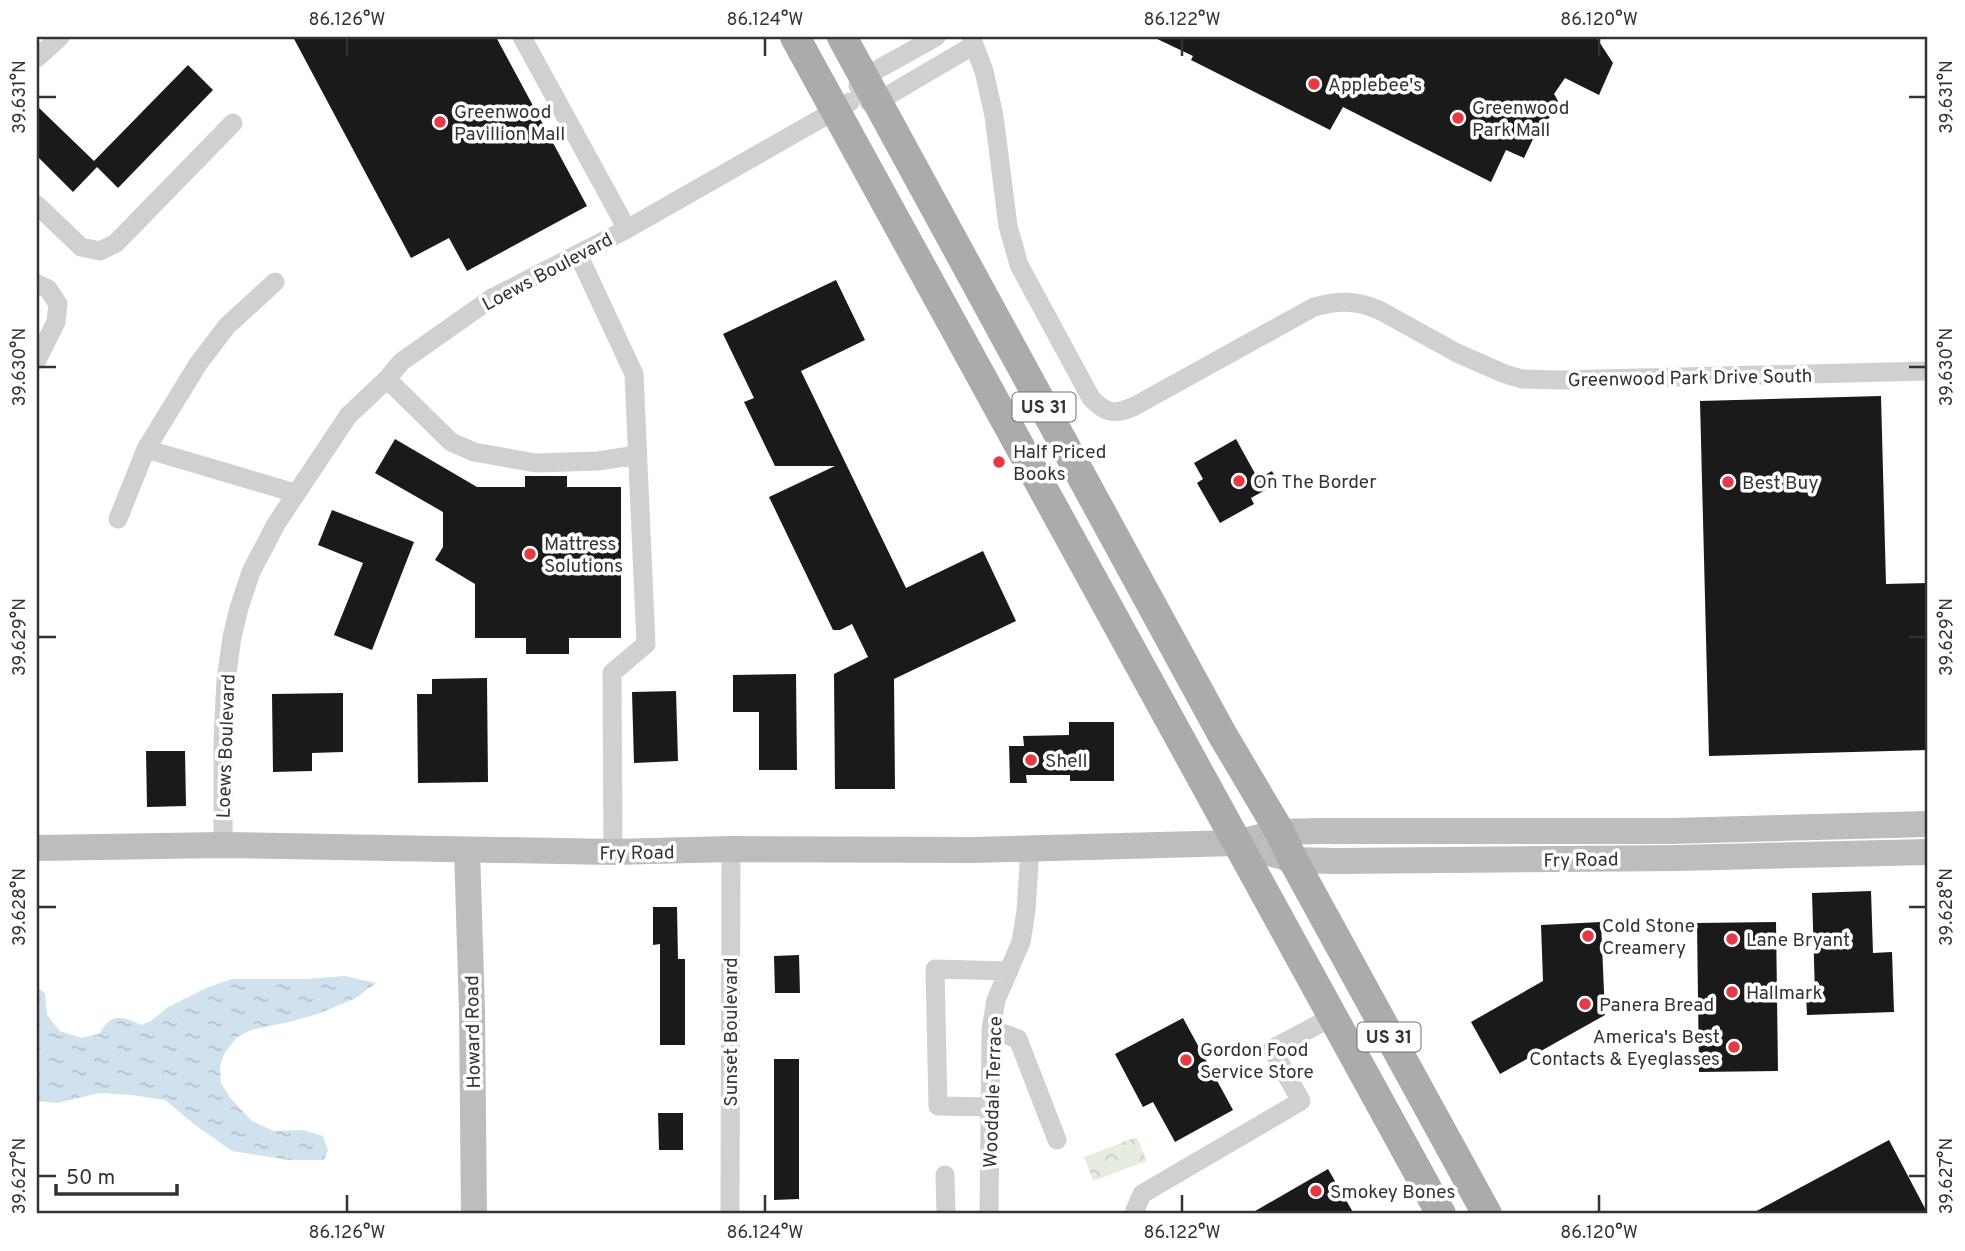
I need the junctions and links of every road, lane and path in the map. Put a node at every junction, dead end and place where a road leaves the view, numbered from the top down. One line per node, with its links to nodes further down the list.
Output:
1 (60, 37): 7 (street)
2 (522, 37): 11 (street, Loews Boulevard)
3 (795, 37): 8 (main road, US 31)
4 (842, 37): 8 (main road, US 31)
5 (936, 37): 8 (street)
6 (973, 41): 8 (street); 16 (street, Greenwood Park Drive South)
7 (37, 58)
8 (857, 98): 11 (street, Loews Boulevard); 23 (main road, US 31); 24 (main road, US 31)
9 (233, 123): 10 (street)
10 (37, 205)
11 (627, 229): 12 (street, Loews Boulevard)
12 (578, 254): 17 (street, Loews Boulevard); 19 (street)
13 (275, 282): 18 (street)
14 (37, 284): 15 (street)
15 (37, 360)
16 (1928, 371)
17 (387, 379): 19 (street); 20 (street, Loews Boulevard)
18 (146, 449): 20 (street); 21 (street)
19 (637, 455): 30 (street)
20 (295, 493): 25 (street, Loews Boulevard)
21 (118, 519)
22 (1928, 824): 23 (street, Fry Road)
23 (1280, 832): 24 (street, Fry Road); 32 (main road, US 31)
24 (1237, 843): 28 (street, Fry Road); 32 (street, Fry Road); 34 (main road, US 31)
25 (223, 845): 26 (street, Fry Road); 29 (street, Fry Road)
26 (37, 848)
27 (731, 849): 28 (street, Fry Road); 30 (street, Fry Road); 40 (street, Sunset Boulevard)
28 (1030, 849): 33 (street, Wooddale Terrace)
29 (467, 850): 30 (street, Fry Road); 39 (street, Howard Road)
30 (612, 852)
31 (1928, 852): 32 (street, Fry Road)
32 (1293, 860): 45 (main road, US 31)
33 (1009, 971): 35 (street, Wooddale Terrace); 36 (street)
34 (1332, 1017): 43 (street); 44 (main road, US 31)
35 (991, 1029): 36 (street, Wooddale Terrace); 37 (street)
36 (990, 1107): 42 (street, Wooddale Terrace)
37 (1057, 1140)
38 (945, 1175): 41 (street)
39 (474, 1214)
40 (730, 1214)
41 (946, 1214)
42 (989, 1214)
43 (1137, 1214)
44 (1441, 1214)
45 (1486, 1214)

